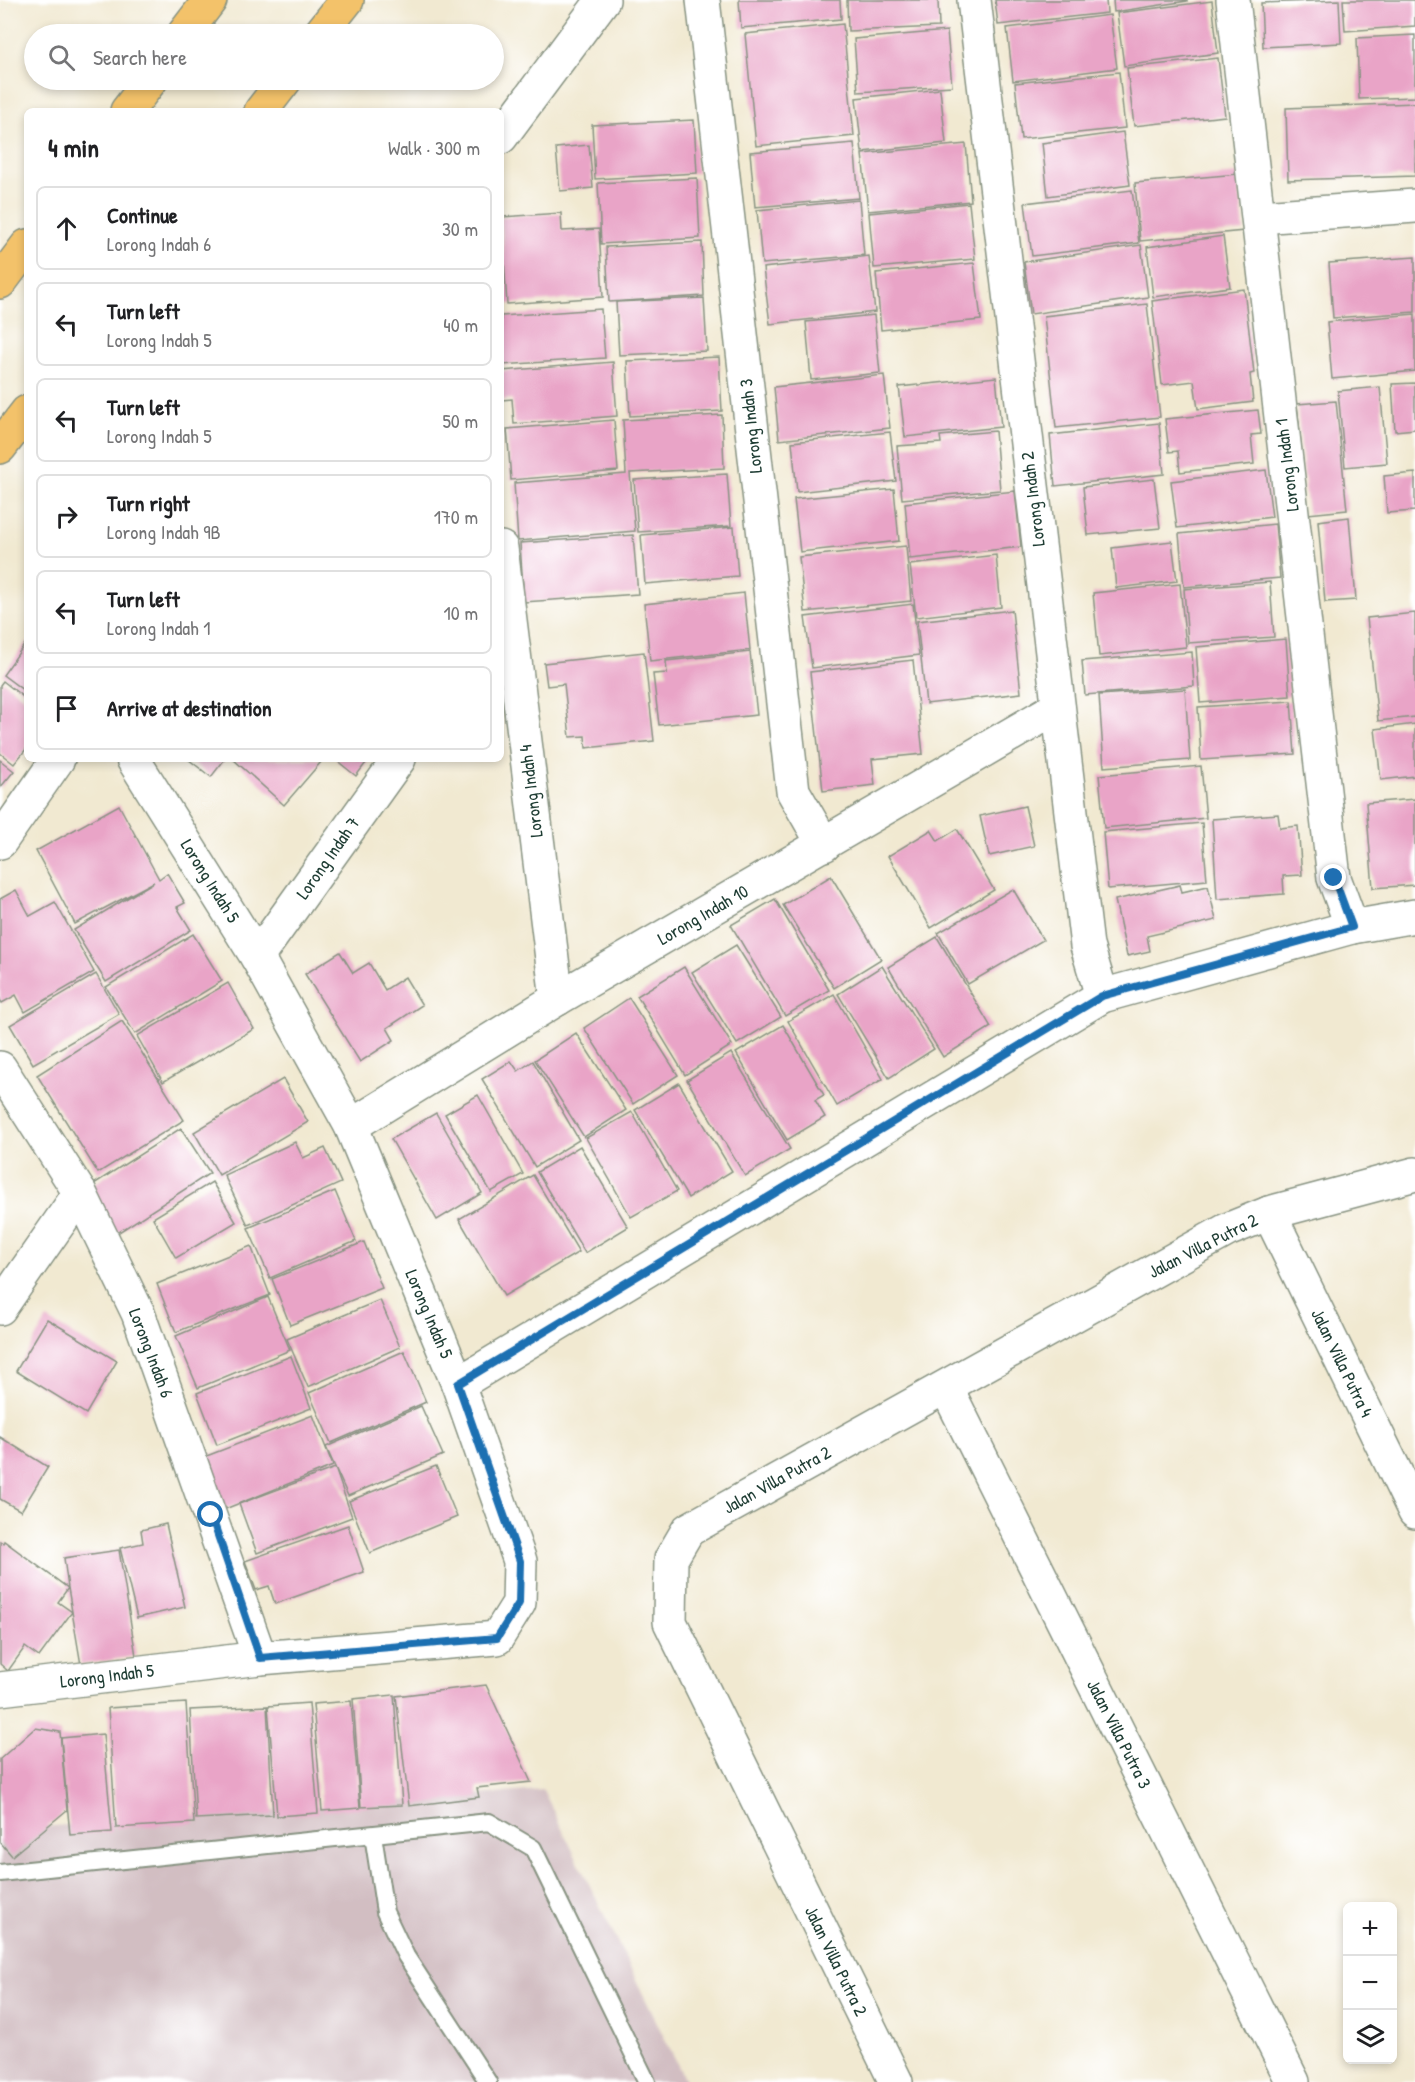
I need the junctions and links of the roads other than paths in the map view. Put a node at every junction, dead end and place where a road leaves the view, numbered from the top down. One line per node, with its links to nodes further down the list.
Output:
1 (210, 0): 7 (highway)
2 (347, 0): 8 (highway)
3 (603, 0): 13 (street)
4 (703, 0): 27 (street, Lorong Indah 3)
5 (974, 0): 22 (street, Lorong Indah 2)
6 (1233, 0): 15 (street, Lorong Indah 1)
7 (192, 24)
8 (328, 24)
9 (143, 90): 11 (highway)
10 (277, 90): 12 (highway)
11 (129, 108)
12 (263, 108)
13 (504, 133)
14 (1415, 206): 15 (street)
15 (1258, 217): 29 (street, Lorong Indah 1)
16 (24, 250): 17 (highway)
17 (0, 282)
18 (24, 416): 19 (highway)
19 (0, 447)
20 (504, 595): 21 (street, Lorong Indah 4)
21 (506, 626): 32 (street, Lorong Indah 4)
22 (1058, 707): 27 (street, Lorong Indah 10); 31 (street, Lorong Indah 2)
23 (56, 762): 26 (street)
24 (135, 762): 30 (street, Lorong Indah 5)
25 (397, 762): 30 (street, Lorong Indah 7)
26 (0, 842)
27 (824, 845): 32 (street, Lorong Indah 10)
28 (1415, 916): 29 (street)
29 (1352, 927): 31 (street)
30 (258, 957): 34 (street, Lorong Indah 5)
31 (1102, 996): 39 (street)
32 (556, 999): 34 (street, Lorong Indah 10)
33 (0, 1068): 36 (street, Lorong Indah 6)
34 (351, 1126): 39 (street, Lorong Indah 5)
35 (1415, 1174): 37 (street, Jalan Villa Putra 2)
36 (80, 1192): 38 (street); 42 (street, Lorong Indah 6)
37 (1269, 1213): 40 (street, Jalan Villa Putra 2); 41 (street, Jalan Villa Putra 4)
38 (0, 1308)
39 (458, 1384): 42 (street, Lorong Indah 5)
40 (946, 1387): 48 (street, Jalan Villa Putra 2); 49 (street, Jalan Villa Putra 3)
41 (1415, 1512)
42 (260, 1658): 43 (street, Lorong Indah 5)
43 (0, 1689)
44 (373, 1835): 45 (lane); 46 (lane); 47 (lane)
45 (0, 1874)
46 (488, 2082)
47 (647, 2082)
48 (896, 2082)
49 (1293, 2082)

